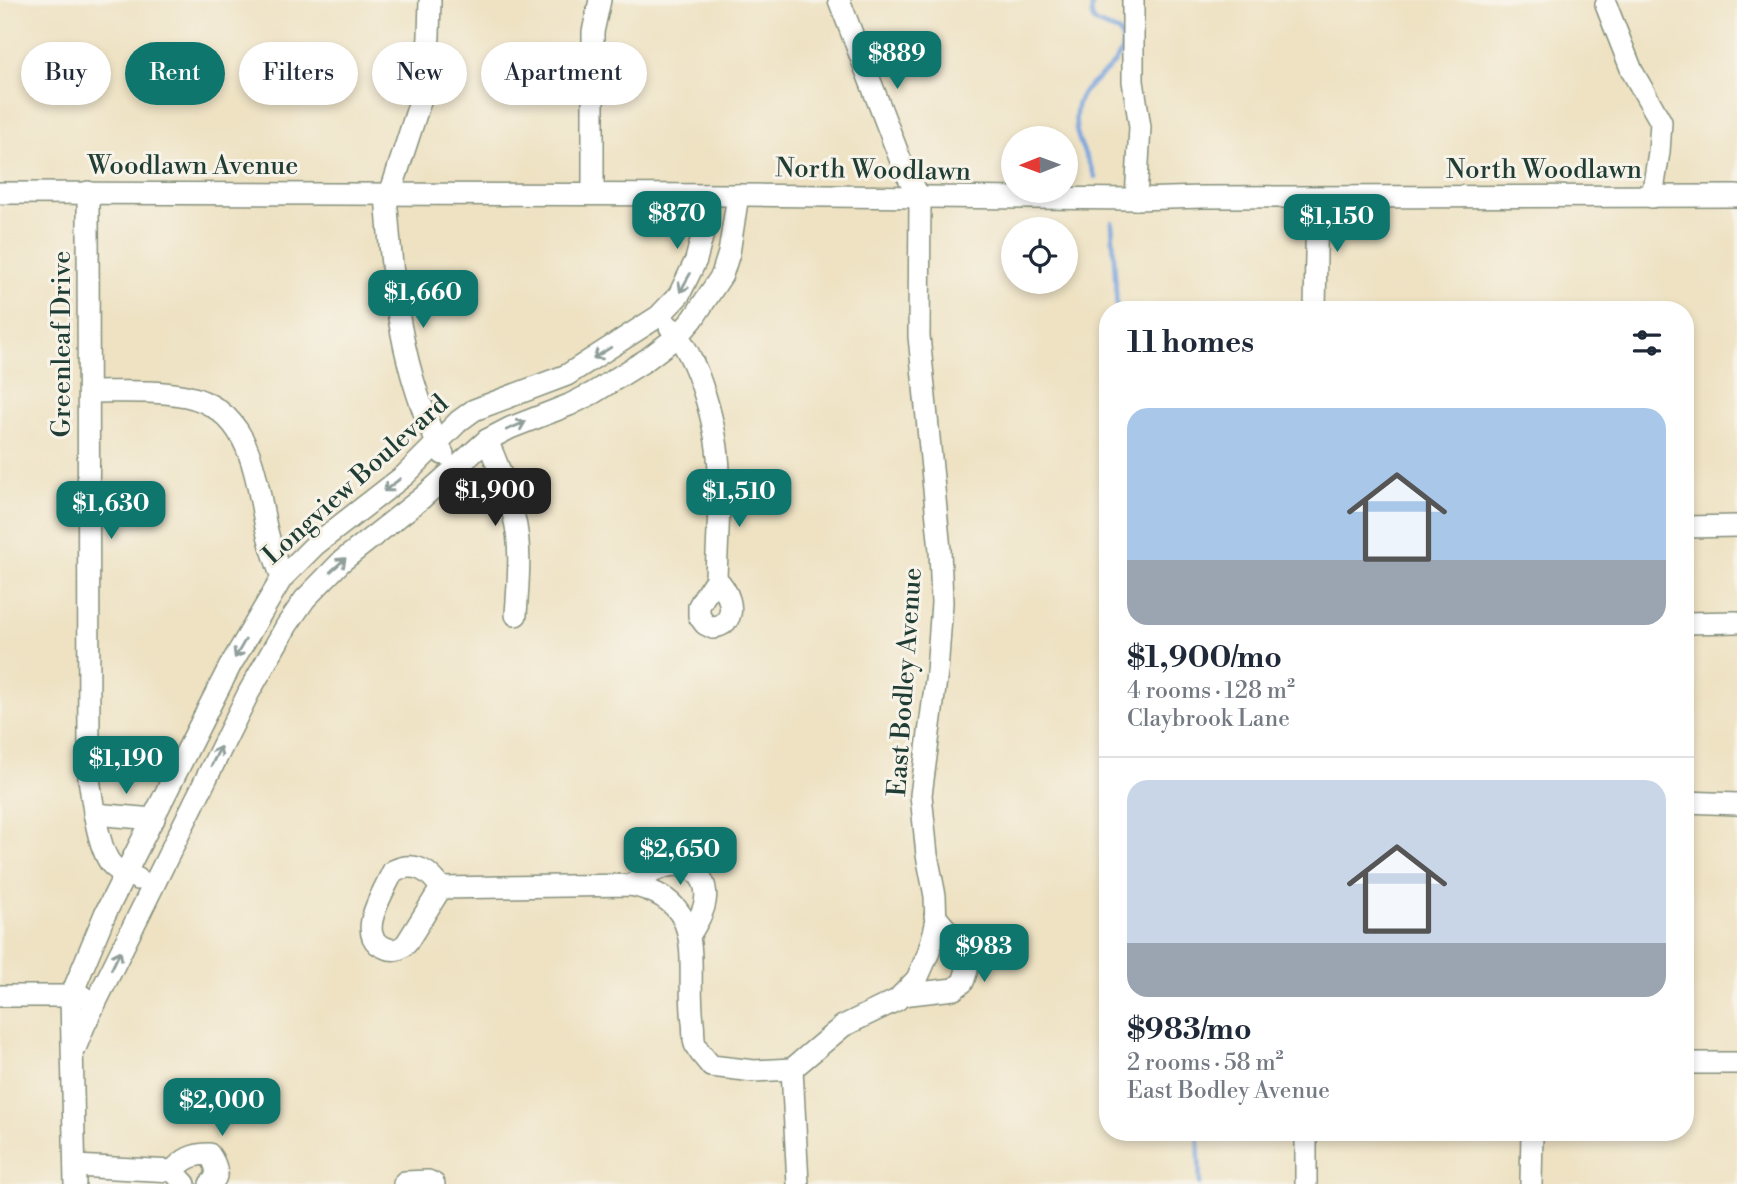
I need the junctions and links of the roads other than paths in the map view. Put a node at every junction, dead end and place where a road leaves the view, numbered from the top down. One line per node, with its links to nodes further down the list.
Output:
1 (430, 0): 8 (street)
2 (600, 0): 9 (street)
3 (839, 0): 14 (street)
4 (1133, 0): 16 (street)
5 (1606, 5): 13 (street)
6 (88, 192): 7 (street, Woodlawn Avenue); 8 (street, Woodlawn Avenue); 20 (street, Greenleaf Drive)
7 (0, 193)
8 (388, 194): 9 (street, North Woodlawn); 22 (street)
9 (593, 194): 10 (street, North Woodlawn)
10 (706, 195): 11 (street, North Woodlawn); 18 (street, Longview Boulevard, one-way to 18)
11 (738, 195): 14 (street, North Woodlawn); 19 (street, Longview Boulevard)
12 (1737, 196): 13 (street, North Woodlawn)
13 (1652, 197): 15 (street, North Woodlawn)
14 (920, 198): 16 (street, North Woodlawn); 39 (street, East Bodley Avenue)
15 (1317, 198): 16 (street, North Woodlawn); 17 (street)
16 (1136, 199)
17 (1315, 301)
18 (659, 316): 19 (street); 22 (street, Longview Boulevard, one-way to 22)
19 (678, 335): 21 (street, Longview Boulevard, one-way to 19); 27 (street)
20 (90, 392): 26 (street); 33 (street, Greenleaf Drive)
21 (487, 440): 23 (street, Longview Boulevard); 28 (street)
22 (438, 444): 23 (street); 26 (street, Longview Boulevard, one-way to 26)
23 (452, 471): 36 (street, Longview Boulevard, one-way to 23)
24 (1737, 526): 25 (street)
25 (1694, 527)
26 (282, 578): 34 (street, Longview Boulevard, one-way to 34)
27 (716, 579)
28 (516, 615)
29 (1737, 622): 30 (street)
30 (1694, 623)
31 (1694, 802): 32 (street)
32 (1737, 804)
33 (94, 814): 34 (street); 35 (street, Greenleaf Drive)
34 (154, 820): 35 (street, Longview Boulevard)
35 (126, 873): 36 (street, Greenleaf Drive); 44 (street, Longview Boulevard)
36 (153, 885): 41 (street, Longview Boulevard, one-way to 36)
37 (631, 885): 38 (street); 40 (street); 40 (street)
38 (441, 888)
39 (935, 916): 42 (street, East Bodley Avenue); 42 (street)
40 (690, 936): 48 (street)
41 (99, 995): 44 (street); 47 (street, Longview Boulevard)
42 (902, 995): 48 (street, East Bodley Avenue)
43 (0, 996): 44 (street)
44 (71, 996): 47 (street, Longview Boulevard)
45 (1694, 1063): 46 (street)
46 (1737, 1063)
47 (72, 1068): 51 (street, Longview Boulevard)
48 (792, 1069): 56 (street)
49 (1306, 1141): 57 (street)
50 (1532, 1141): 58 (street)
51 (75, 1175): 52 (street)
52 (179, 1178): 53 (street)
53 (210, 1184)
54 (404, 1184): 55 (street)
55 (434, 1184)
56 (798, 1184)
57 (1306, 1184)
58 (1531, 1184)

